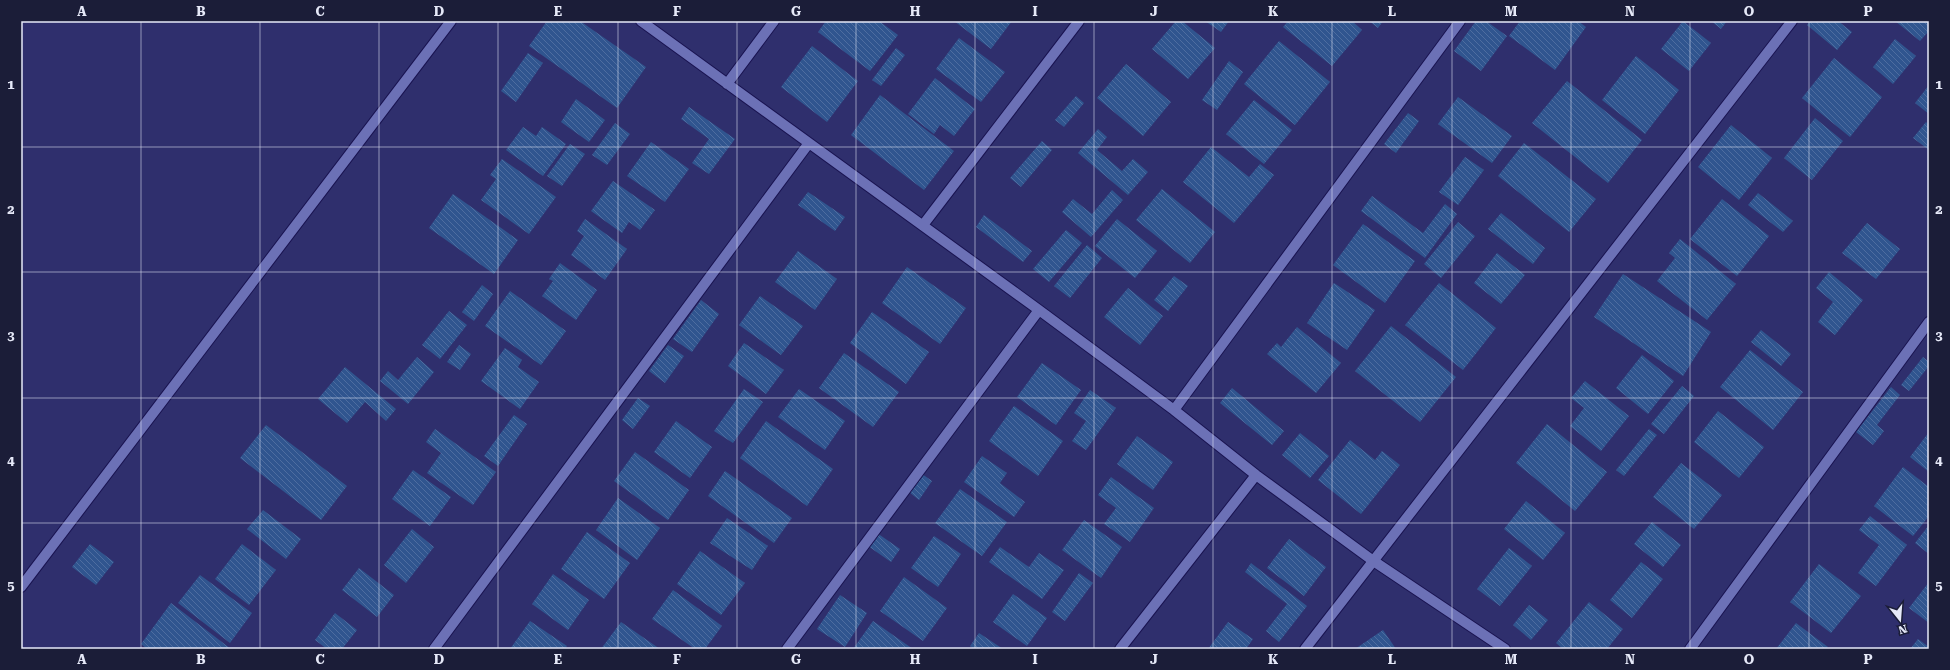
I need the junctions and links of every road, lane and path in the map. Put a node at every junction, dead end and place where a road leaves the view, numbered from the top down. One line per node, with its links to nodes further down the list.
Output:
1 (451, 21): 15 (street)
2 (641, 21): 7 (street)
3 (774, 21): 7 (street)
4 (1078, 21): 9 (street)
5 (1460, 21): 12 (street)
6 (1792, 21): 14 (street)
7 (727, 84): 8 (street)
8 (809, 144): 9 (street); 16 (street)
9 (923, 225): 10 (street)
10 (1039, 310): 12 (street); 17 (street)
11 (1929, 322): 21 (street)
12 (1174, 410): 13 (street)
13 (1256, 475): 14 (street); 18 (street)
14 (1372, 560): 19 (street); 20 (street)
15 (21, 587)
16 (434, 649)
17 (787, 649)
18 (1120, 649)
19 (1305, 649)
20 (1505, 649)
21 (1690, 649)

